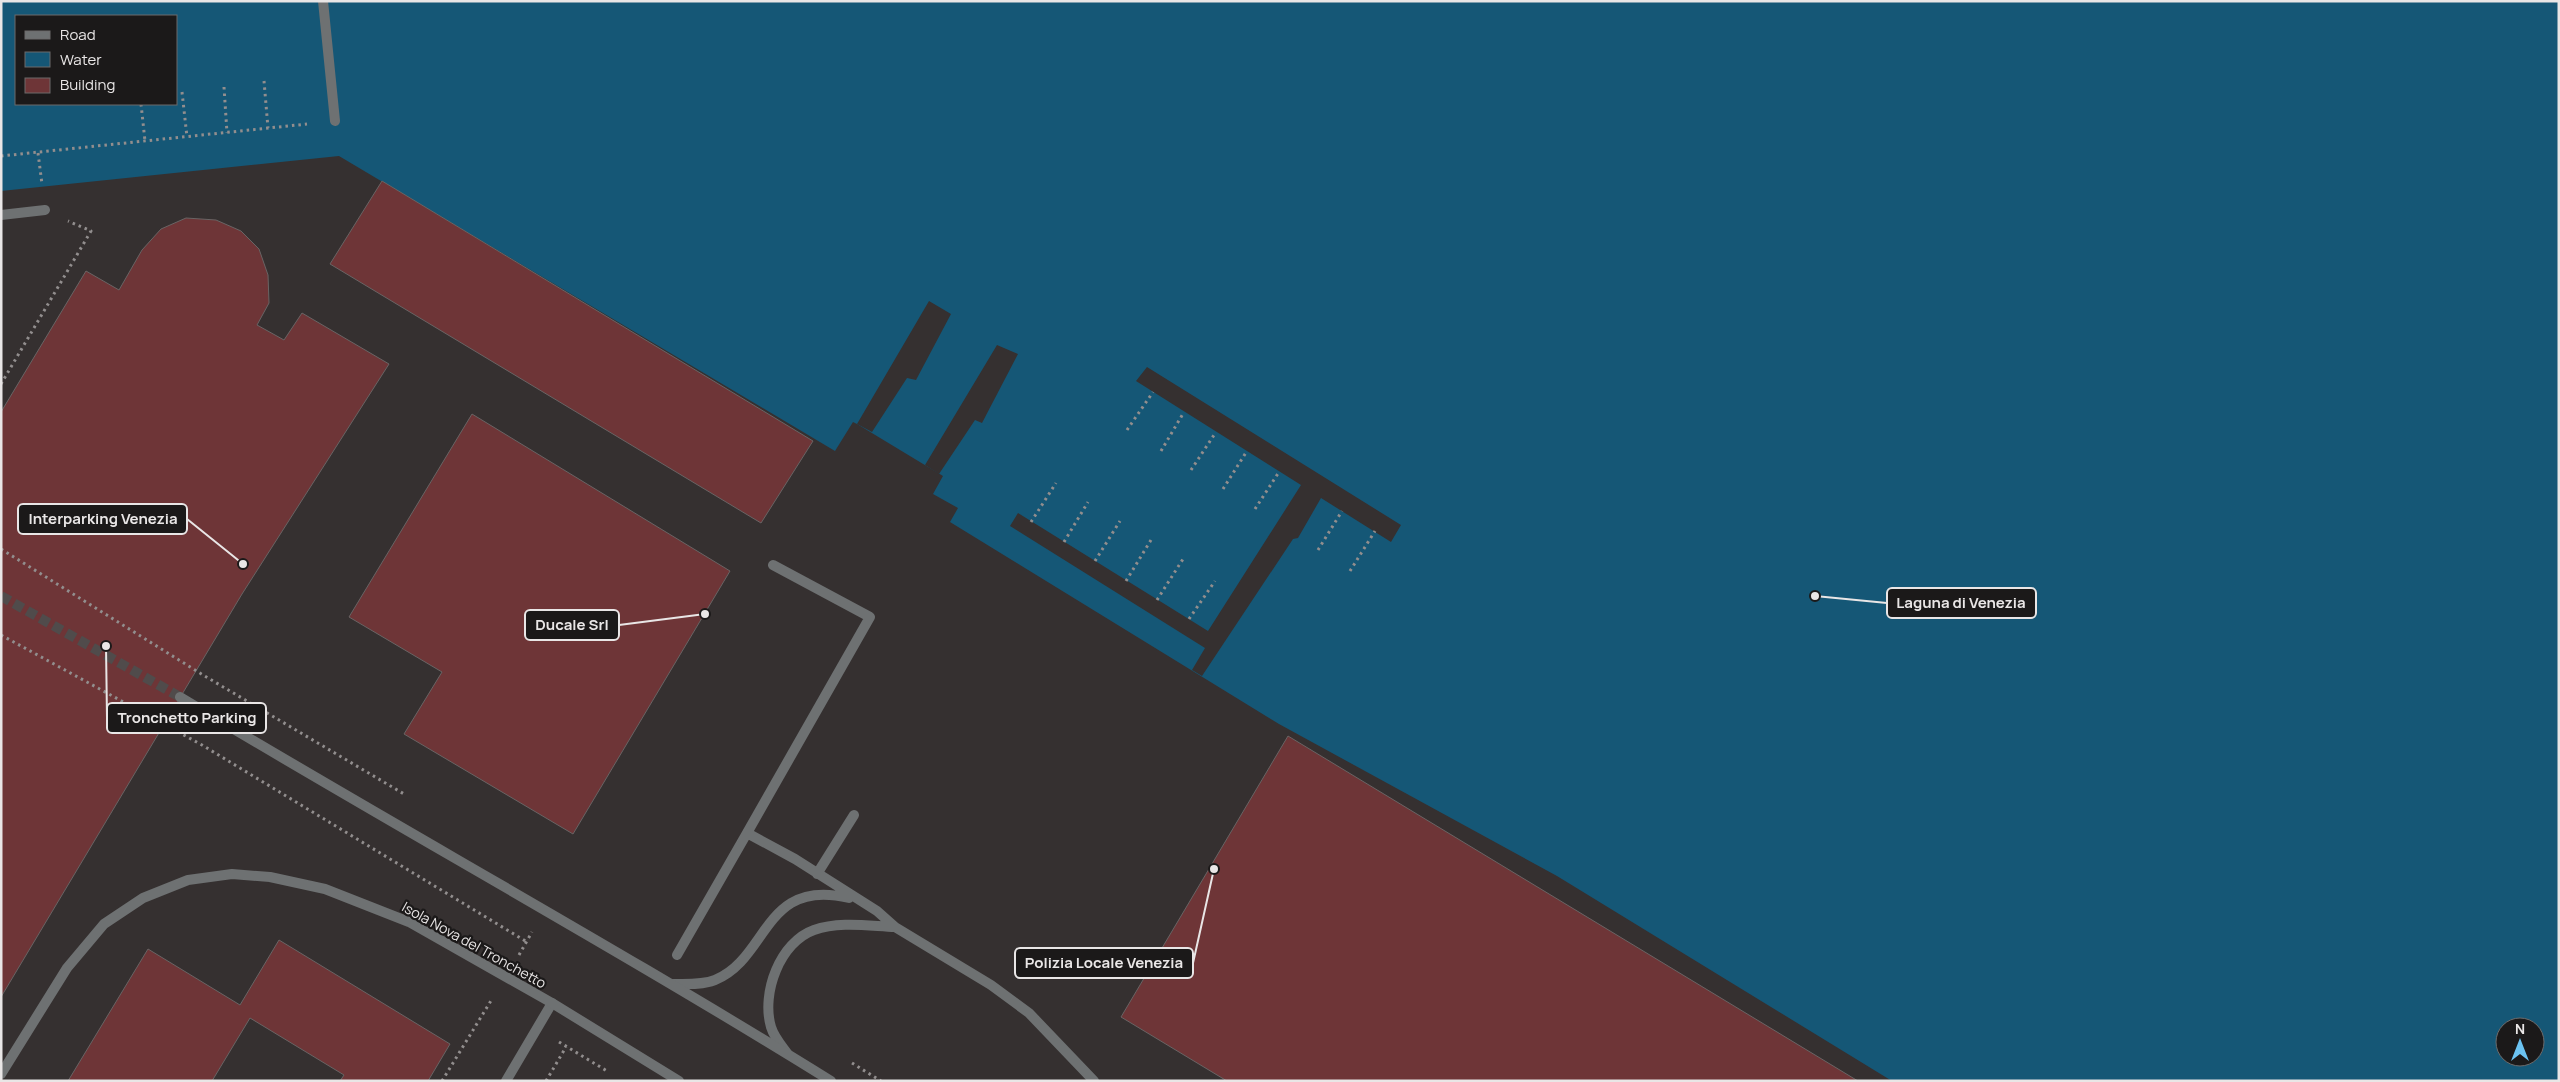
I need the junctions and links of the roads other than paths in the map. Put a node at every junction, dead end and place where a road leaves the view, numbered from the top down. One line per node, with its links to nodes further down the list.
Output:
1 (323, 1): 2 (street)
2 (335, 121)
3 (45, 210): 4 (street)
4 (1, 215)
5 (773, 565): 8 (street)
6 (180, 697): 13 (street)
7 (854, 815): 9 (street)
8 (747, 833): 9 (street); 12 (street)
9 (817, 874): 10 (street)
10 (857, 900): 11 (street); 13 (street)
11 (895, 927): 15 (street); 20 (street)
12 (677, 954)
13 (673, 984): 15 (street)
14 (552, 1003): 16 (street, Isola Nova del Tronchetto); 17 (street); 18 (street, Isola Nova del Tronchetto)
15 (787, 1053): 19 (street)
16 (1, 1074)
17 (506, 1081)
18 (680, 1081)
19 (831, 1081)
20 (1094, 1081)

